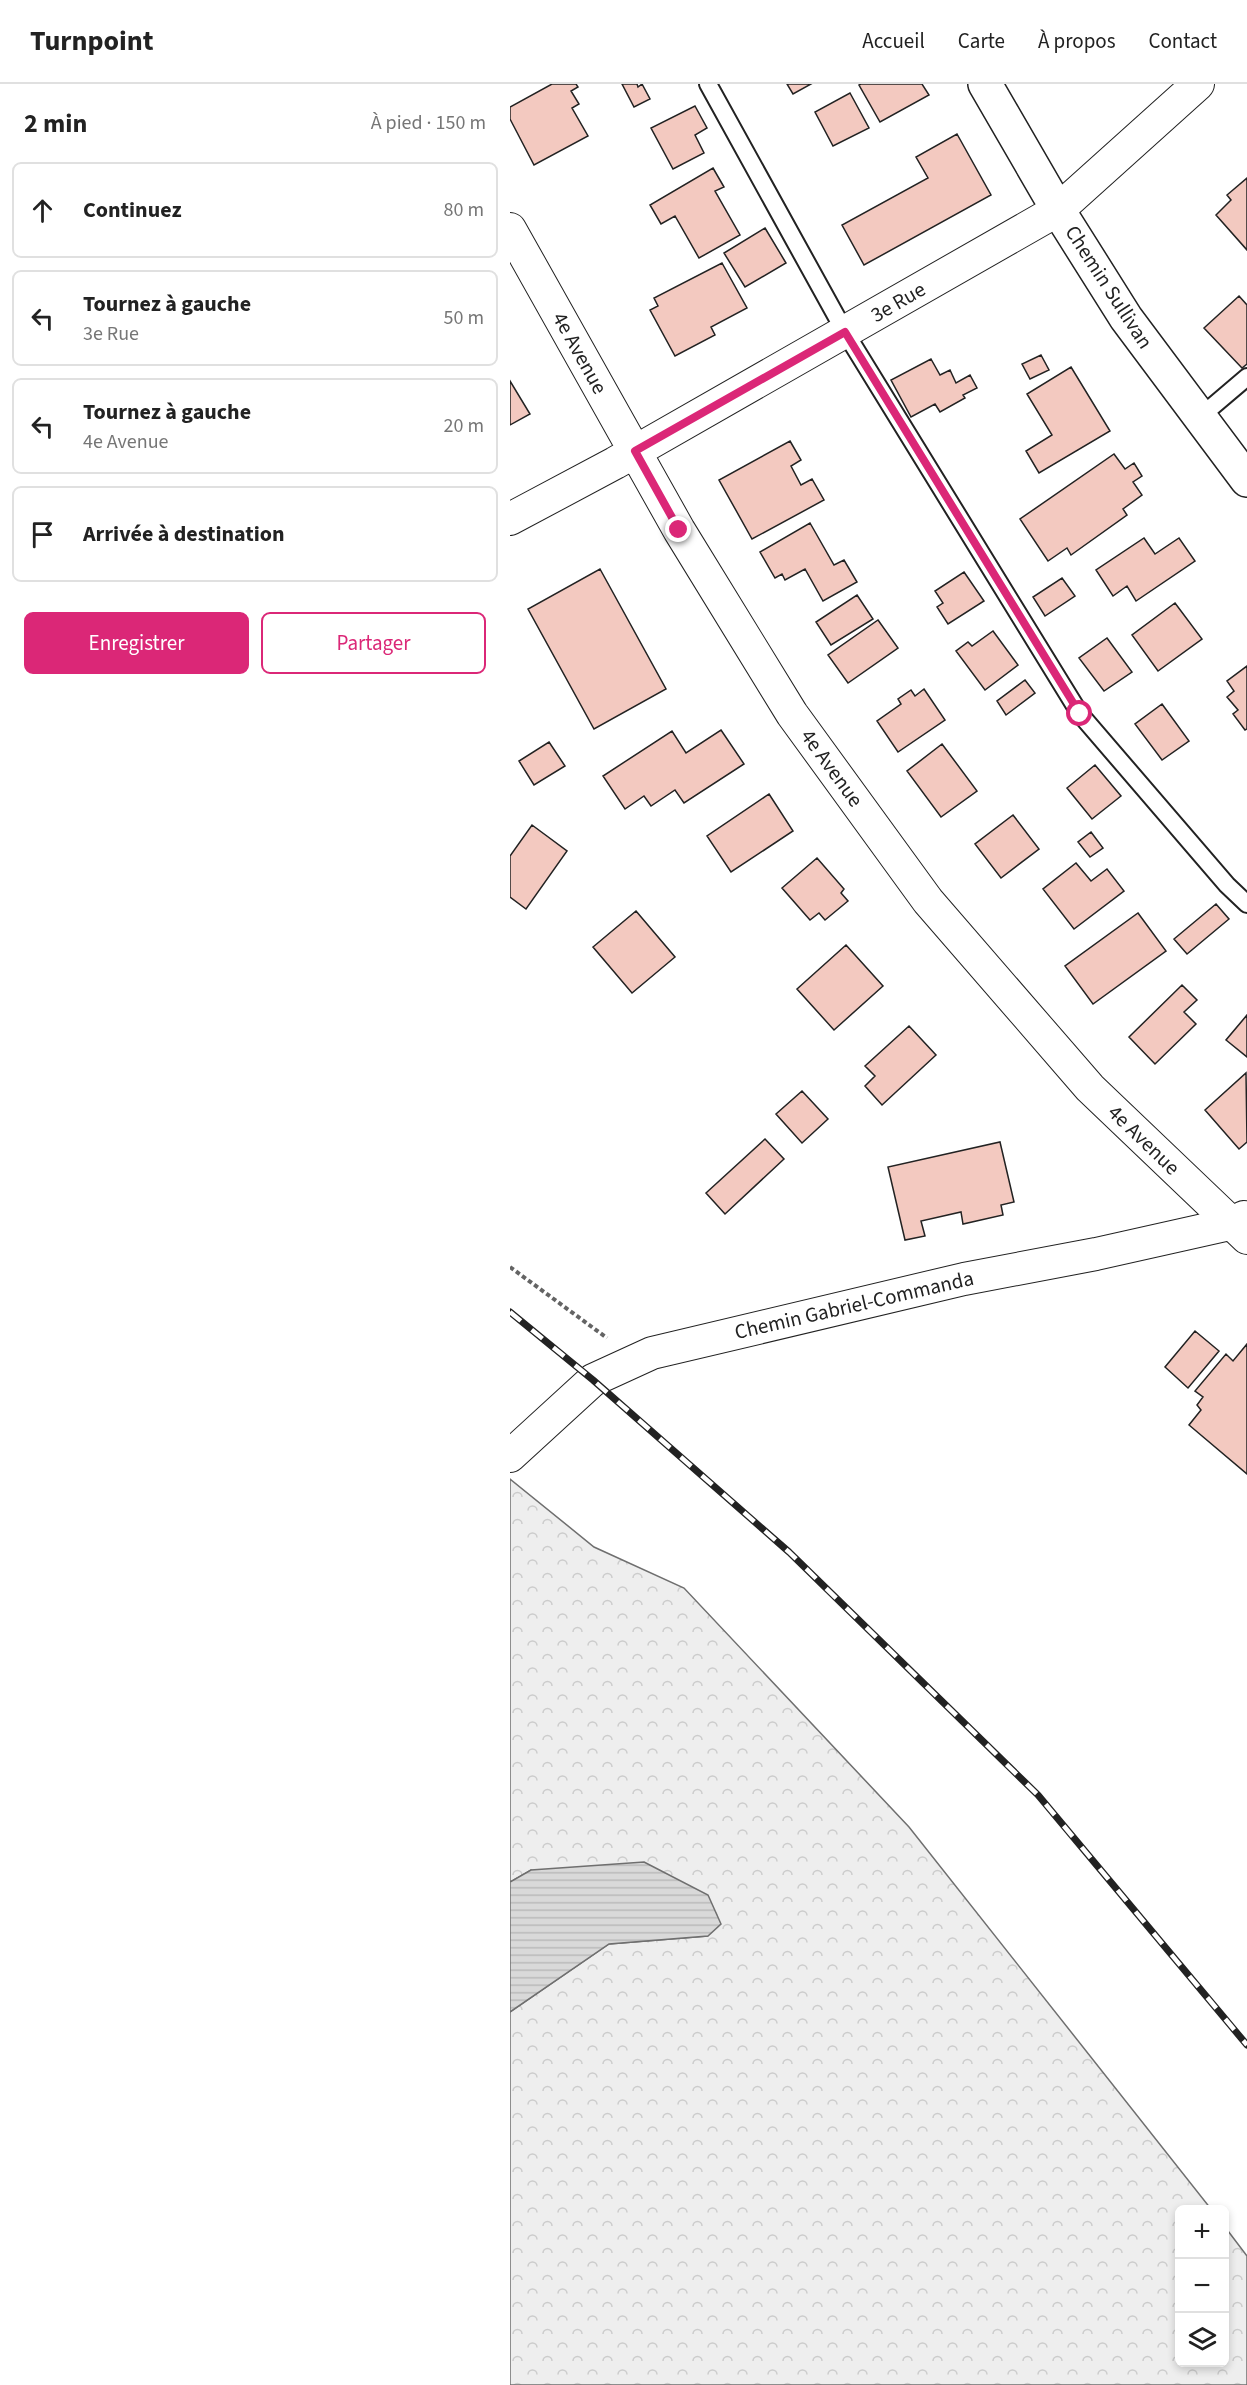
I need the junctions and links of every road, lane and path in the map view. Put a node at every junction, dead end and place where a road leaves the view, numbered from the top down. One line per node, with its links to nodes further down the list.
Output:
1 (708, 84): 6 (lane)
2 (985, 84): 4 (street, Chemin Sullivan)
3 (1198, 84): 4 (street, 3e Rue)
4 (1058, 210): 6 (street, 3e Rue); 8 (street, Chemin Sullivan)
5 (510, 229): 9 (street, 4e Avenue)
6 (845, 332): 9 (street, 3e Rue); 12 (lane)
7 (1247, 377): 8 (lane)
8 (1200, 417): 10 (street, Chemin Sullivan)
9 (635, 451): 11 (street, 3e Rue); 13 (street, 4e Avenue)
10 (1247, 480)
11 (510, 519)
12 (1247, 904)
13 (1241, 1226): 15 (street, Chemin Gabriel-Commanda)
14 (510, 1268): 15 (path)
15 (636, 1360): 16 (street, Chemin Gabriel-Commanda)
16 (510, 1456)

